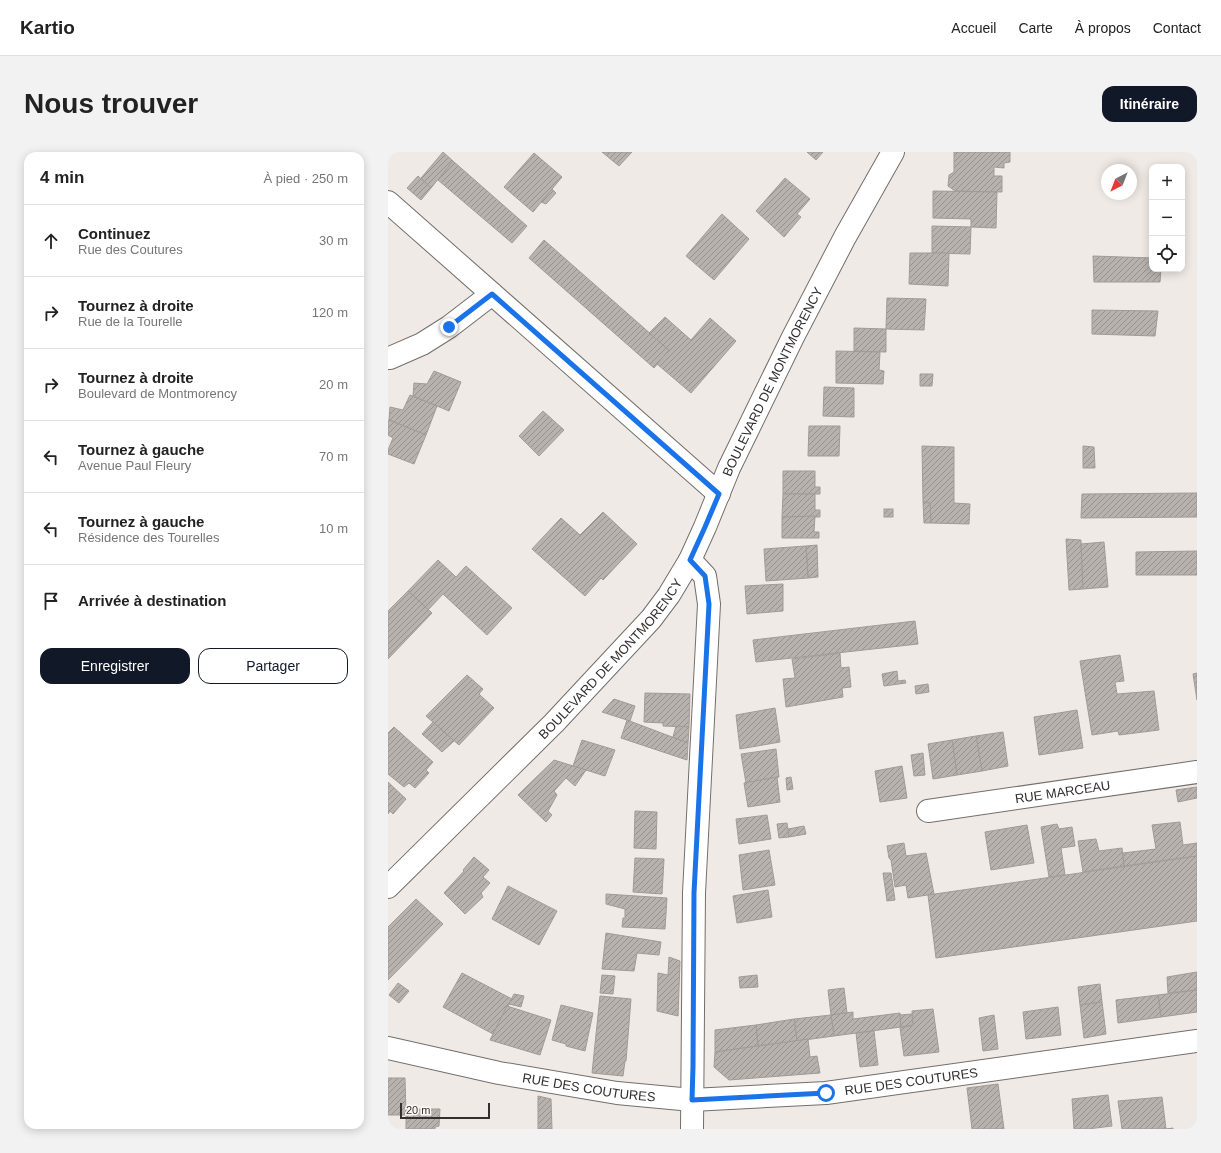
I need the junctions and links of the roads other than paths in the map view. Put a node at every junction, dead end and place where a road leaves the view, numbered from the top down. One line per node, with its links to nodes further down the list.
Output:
1 (894, 152): 5 (street, BOULEVARD DE MONTMORENCY)
2 (388, 202): 3 (street)
3 (492, 294): 4 (street); 5 (street)
4 (388, 358)
5 (719, 494): 6 (street, BOULEVARD DE MONTMORENCY)
6 (690, 560): 9 (street, BOULEVARD DE MONTMORENCY); 12 (street)
7 (1197, 772): 8 (street, RUE MARCEAU)
8 (928, 811)
9 (388, 887)
10 (1197, 1041): 12 (street, RUE DES COUTURES)
11 (388, 1048): 12 (street, RUE DES COUTURES)
12 (692, 1100): 13 (street)
13 (692, 1129)

